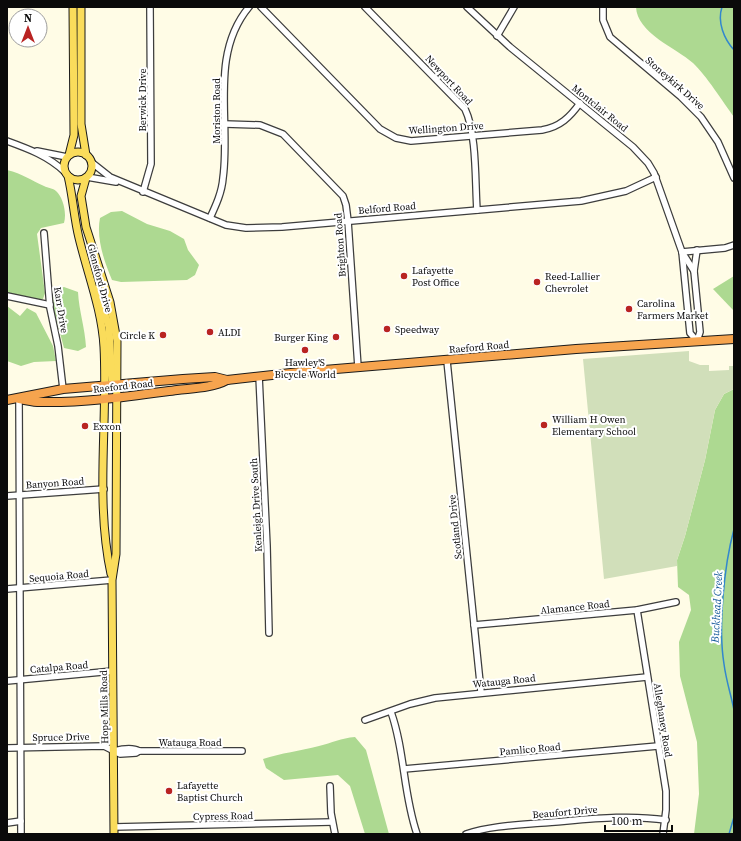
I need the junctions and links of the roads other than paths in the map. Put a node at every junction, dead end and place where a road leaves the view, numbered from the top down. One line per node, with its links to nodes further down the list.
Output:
1 (72, 7): 17 (main road)
2 (81, 7): 16 (main road)
3 (150, 7): 24 (street, Berwick Drive)
4 (249, 7): 12 (street, Moriston Road)
5 (261, 7): 13 (street, Wellington Drive)
6 (365, 7): 13 (street, Newport Road)
7 (467, 7): 10 (street, Montclair Road)
8 (514, 7): 10 (street)
9 (603, 7): 22 (street, Stoneykirk Drive)
10 (497, 36): 11 (street, Montclair Road)
11 (580, 103): 13 (street, Wellington Drive); 21 (street, Montclair Road)
12 (225, 124): 26 (street, Moriston Road); 27 (street, Brighton Road)
13 (472, 136): 25 (street, Newport Road)
14 (7, 141): 15 (street)
15 (33, 150): 17 (street); 19 (street)
16 (86, 155): 17 (main road); 18 (main road)
17 (68, 156): 19 (main road)
18 (91, 162): 20 (main road); 23 (street, Belford Road)
19 (66, 174): 20 (main road); 41 (main road, Glensford Drive)
20 (86, 177): 23 (street, Belford Road); 41 (main road, Glensford Drive)
21 (656, 177): 25 (street, Belford Road); 31 (street, Montclair Road)
22 (734, 178)
23 (124, 184): 24 (street, Belford Road)
24 (143, 192): 26 (street, Belford Road)
25 (477, 210): 27 (street, Belford Road)
26 (210, 218): 27 (street, Belford Road)
27 (348, 221): 38 (street, Brighton Road)
28 (44, 233): 34 (street, Karr Drive)
29 (734, 245): 30 (street)
30 (698, 250): 31 (street); 32 (street)
31 (682, 252): 32 (street, Montclair Road); 36 (street, Montclair Road)
32 (694, 271): 36 (street, Montclair Road)
33 (7, 296): 34 (street)
34 (50, 305): 42 (street, Karr Drive)
35 (734, 339): 36 (highway, Raeford Road)
36 (697, 341): 37 (highway, Raeford Road)
37 (447, 360): 38 (highway, Raeford Road); 55 (street, Scotland Drive)
38 (358, 367): 39 (highway, Raeford Road)
39 (259, 376): 40 (highway, Raeford Road); 56 (street, Kenleigh Drive South)
40 (227, 380): 41 (highway, Raeford Road); 43 (highway, Raeford Road)
41 (111, 385): 42 (highway, Raeford Road); 43 (main road, Hope Mills Road); 44 (main road, Hope Mills Road)
42 (63, 389): 45 (highway, Raeford Road)
43 (118, 396): 44 (highway, Raeford Road); 50 (main road, Hope Mills Road)
44 (104, 398): 45 (highway, Raeford Road); 47 (main road, Hope Mills Road)
45 (19, 399): 46 (highway, Raeford Road); 48 (street)
46 (7, 400)
47 (104, 489): 48 (street, Banyon Road); 50 (main road, Hope Mills Road)
48 (21, 495): 49 (street, Banyon Road); 51 (street)
49 (7, 496)
50 (112, 580): 51 (street, Sequoia Road); 57 (main road, Hope Mills Road)
51 (20, 588): 52 (street, Sequoia Road); 59 (street)
52 (7, 589)
53 (676, 602): 54 (street, Alamance Road)
54 (636, 610): 55 (street, Alamance Road); 58 (street, Alleghaney Road)
55 (474, 625): 61 (street, Scotland Drive)
56 (269, 634)
57 (113, 671): 59 (street, Catalpa Road); 68 (main road, Hope Mills Road)
58 (647, 677): 61 (street, Watauga Road); 64 (street, Alleghaney Road)
59 (21, 679): 60 (street, Catalpa Road); 65 (street)
60 (7, 680)
61 (481, 692): 62 (street, Watauga Road)
62 (391, 712): 63 (street, Watauga Road); 69 (street)
63 (365, 720)
64 (658, 746): 69 (street, Pamlico Road); 71 (street, Alleghaney Road)
65 (21, 747): 66 (street, Spruce Drive); 68 (street, Spruce Drive); 72 (street)
66 (7, 748)
67 (242, 750): 68 (street, Watauga Road)
68 (114, 751): 75 (main road, Hope Mills Road)
69 (404, 769): 78 (street)
70 (330, 786): 73 (street)
71 (666, 820): 79 (street, Beaufort Drive); 80 (street, Alleghaney Road)
72 (21, 821): 74 (street); 76 (street)
73 (332, 822): 75 (street, Cypress Road); 77 (street)
74 (7, 823)
75 (114, 830)
76 (21, 834)
77 (335, 834)
78 (418, 834)
79 (466, 834)
80 (663, 834)

